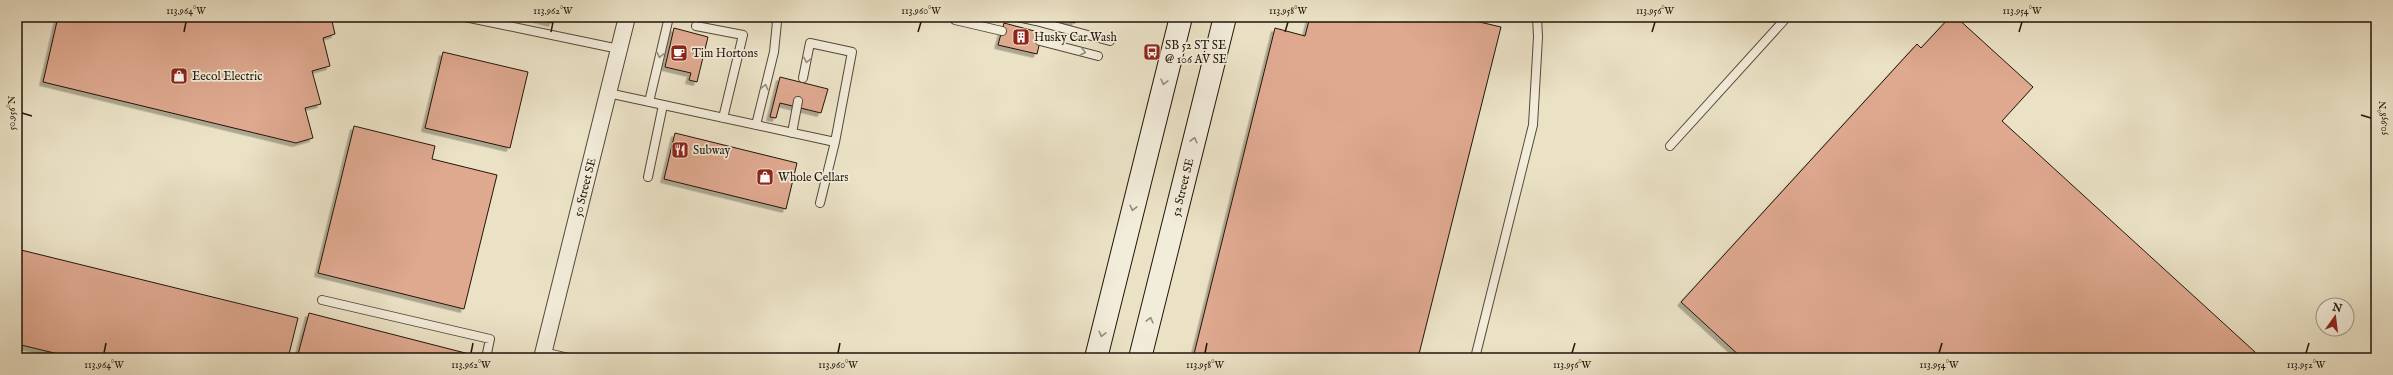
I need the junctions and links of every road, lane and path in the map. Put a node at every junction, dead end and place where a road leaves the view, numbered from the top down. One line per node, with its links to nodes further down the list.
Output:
1 (465, 17): 18 (lane)
2 (627, 17): 18 (street, 50 Street SE)
3 (669, 17): 23 (lane, one-way to 23)
4 (773, 17): 26 (lane, one-way to 4)
5 (954, 17): 13 (lane)
6 (982, 17): 13 (lane)
7 (1018, 17): 12 (lane)
8 (1180, 17): 36 (main road, one-way to 36)
9 (1225, 17): 37 (main road, 52 Street SE, one-way to 9)
10 (1537, 17): 38 (lane)
11 (1787, 17): 29 (lane)
12 (1036, 19): 17 (lane)
13 (972, 22): 15 (lane)
14 (696, 26): 25 (lane)
15 (1002, 31)
16 (1040, 41): 19 (lane, one-way to 19)
17 (1110, 41)
18 (619, 49): 21 (street, 50 Street SE)
19 (1098, 56)
20 (803, 78): 28 (lane, one-way to 20)
21 (608, 93): 23 (lane); 33 (street, 50 Street SE)
22 (798, 101): 27 (lane)
23 (649, 102): 24 (lane)
24 (663, 105): 25 (lane); 30 (lane)
25 (723, 118): 26 (lane)
26 (756, 125): 27 (lane)
27 (792, 133): 28 (lane)
28 (835, 142): 31 (lane)
29 (1670, 146)
30 (648, 177)
31 (820, 202)
32 (322, 300): 34 (lane)
33 (542, 355): 35 (lane)
34 (486, 358)
35 (569, 358)
36 (1096, 358)
37 (1140, 358)
38 (1476, 358)

